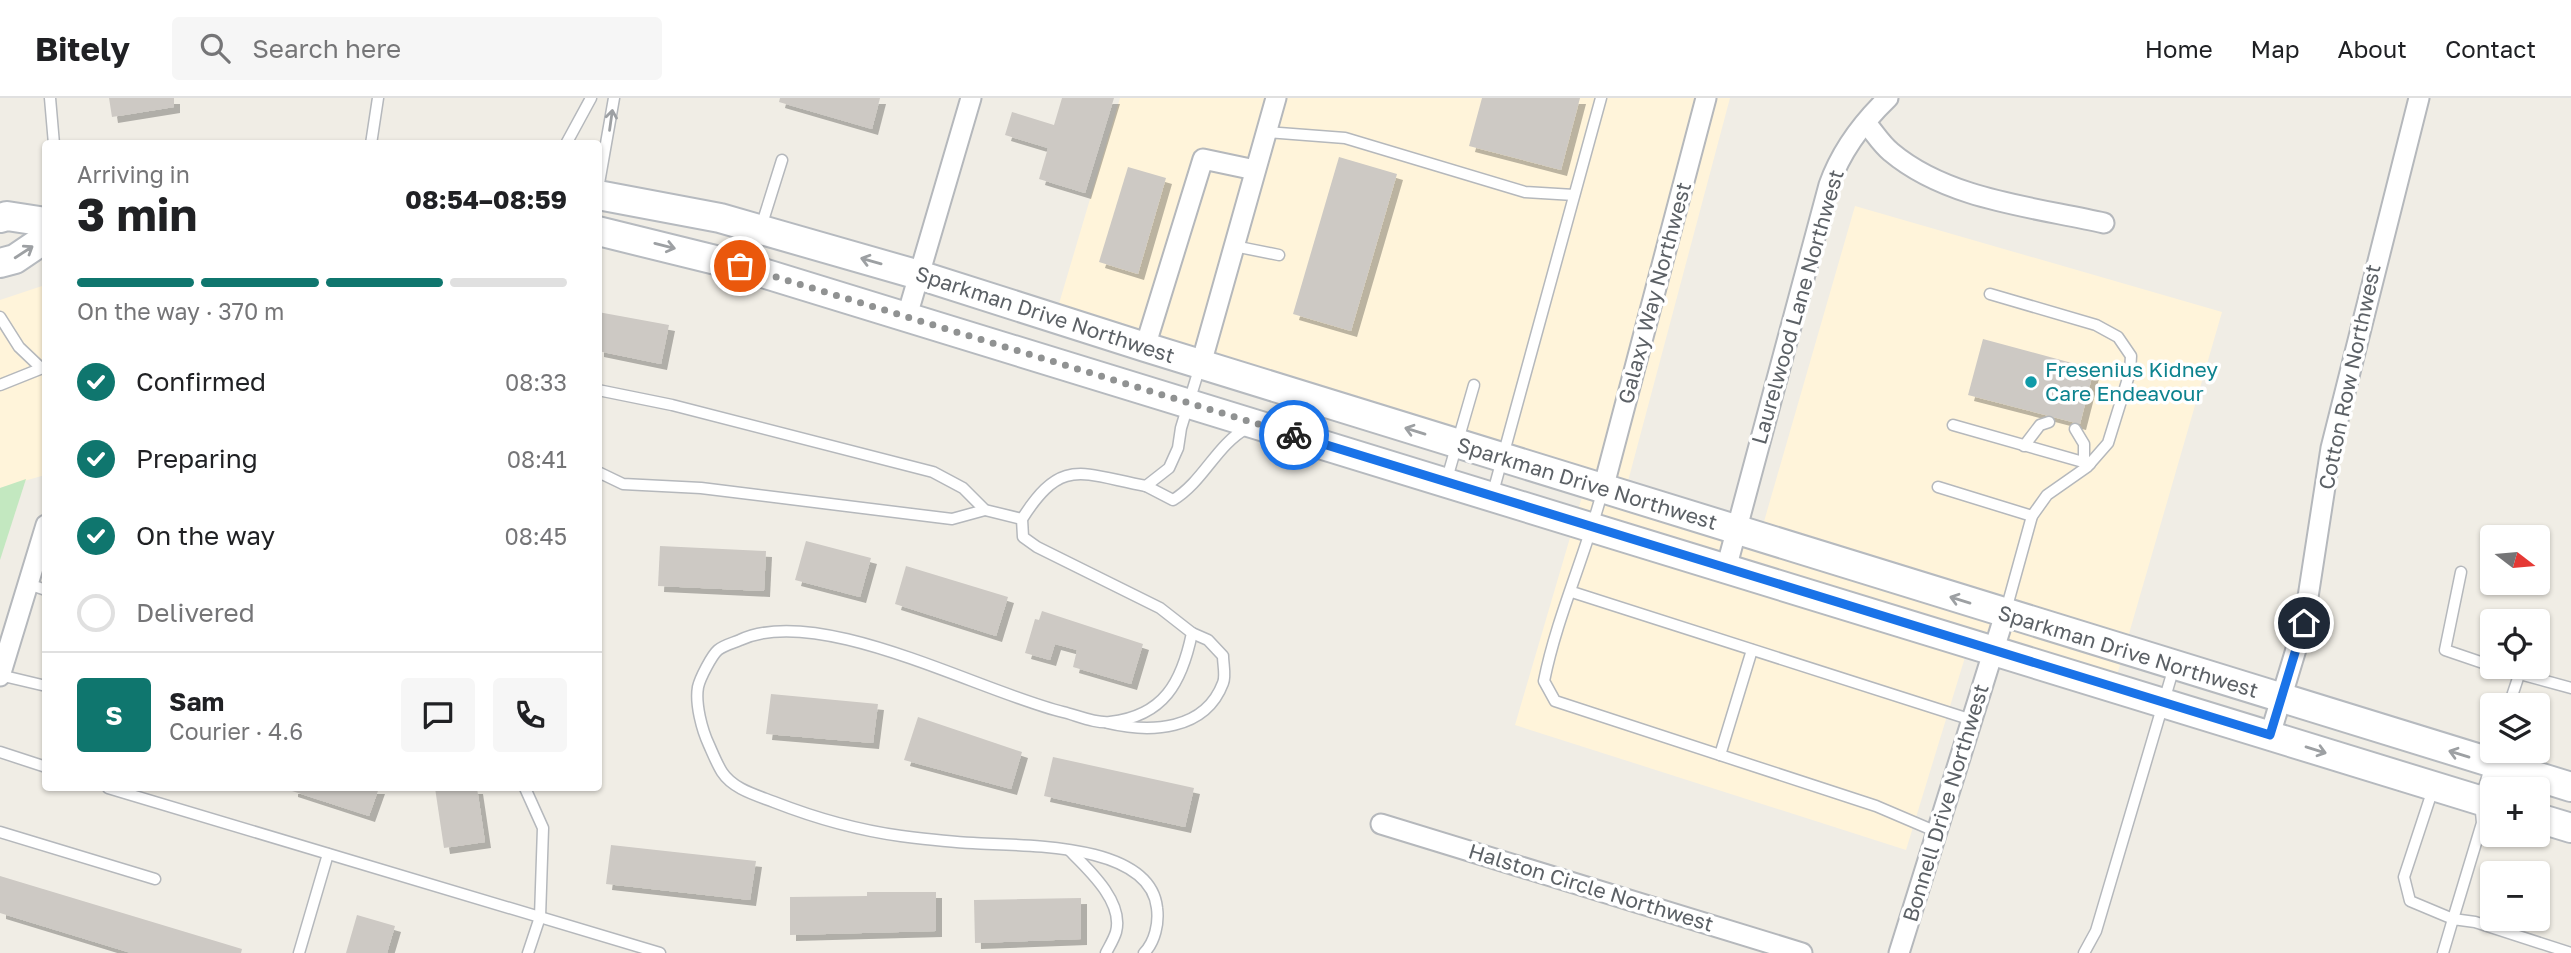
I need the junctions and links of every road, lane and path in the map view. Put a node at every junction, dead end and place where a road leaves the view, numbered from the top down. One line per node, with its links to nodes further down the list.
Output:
1 (50, 98): 13 (lane)
2 (378, 98): 14 (lane)
3 (592, 98): 15 (lane)
4 (614, 98): 17 (lane, one-way to 4)
5 (971, 98): 30 (street)
6 (1276, 98): 12 (street)
7 (1601, 98): 19 (lane)
8 (1706, 98): 54 (street, Galaxy Way Northwest)
9 (1888, 98): 11 (street, Laurelwood Lane Northwest)
10 (2419, 98): 77 (street, Cotton Row Northwest)
11 (1866, 123): 23 (street); 60 (street, Laurelwood Lane Northwest)
12 (1266, 132): 18 (street); 19 (lane)
13 (54, 140)
14 (372, 140)
15 (568, 140)
16 (782, 160): 24 (lane)
17 (602, 166)
18 (1255, 170): 27 (street); 34 (street)
19 (1574, 195): 48 (lane)
20 (602, 196): 24 (main road, Sparkman Drive Northwest)
21 (0, 218): 22 (main road)
22 (42, 221)
23 (2104, 223)
24 (761, 230): 30 (main road, Sparkman Drive Northwest, one-way to 24)
25 (602, 233): 32 (main road, Sparkman Drive Northwest, one-way to 32)
26 (42, 241): 29 (main road, one-way to 26)
27 (1234, 246): 28 (lane); 35 (street)
28 (1279, 255)
29 (0, 263)
30 (919, 275): 32 (street); 34 (main road, Sparkman Drive Northwest)
31 (1990, 294): 49 (lane)
32 (907, 316): 41 (main road, Sparkman Drive Northwest)
33 (0, 317): 36 (lane)
34 (1144, 347): 35 (main road, Sparkman Drive Northwest)
35 (1200, 364): 41 (lane); 46 (main road, Sparkman Drive Northwest, one-way to 35)
36 (42, 366)
37 (42, 367): 38 (lane)
38 (0, 385)
39 (1474, 385): 46 (lane)
40 (602, 391): 56 (lane)
41 (1190, 403): 43 (main road, Sparkman Drive Northwest); 52 (lane)
42 (2049, 422): 47 (lane)
43 (1256, 424): 51 (main road, Sparkman Drive Northwest); 52 (lane)
44 (1953, 425): 47 (lane)
45 (2075, 429): 49 (lane)
46 (1456, 443): 48 (main road, Sparkman Drive Northwest); 51 (lane)
47 (2024, 446): 49 (lane)
48 (1503, 458): 54 (main road, Sparkman Drive Northwest); 55 (lane)
49 (2087, 463): 57 (lane)
50 (602, 473): 56 (lane)
51 (1446, 482): 55 (main road, Sparkman Drive Northwest)
52 (1146, 486): 58 (lane)
53 (1938, 487): 57 (lane)
54 (1603, 489): 59 (lane); 60 (main road, Sparkman Drive Northwest)
55 (1492, 496): 59 (main road, Sparkman Drive Northwest)
56 (985, 510): 58 (lane)
57 (2032, 516): 66 (lane)
58 (1022, 519): 67 (lane)
59 (1593, 528): 62 (main road, Sparkman Drive Northwest); 65 (lane)
60 (1736, 530): 62 (street, Laurelwood Lane Northwest); 66 (main road, Sparkman Drive Northwest, one-way to 60)
61 (42, 553): 64 (street)
62 (1726, 569): 70 (main road, Sparkman Drive Northwest)
63 (2461, 572): 71 (lane)
64 (37, 587): 68 (street)
65 (1572, 592): 69 (lane); 84 (lane)
66 (2005, 614): 70 (street, Bonnell Drive Northwest); 72 (main road, Sparkman Drive Northwest)
67 (1192, 633): 80 (lane); 80 (lane)
68 (6, 634): 73 (street)
69 (1752, 650): 79 (lane); 84 (lane)
70 (1993, 651): 78 (main road, Sparkman Drive Northwest); 79 (street, Bonnell Drive Northwest)
71 (2480, 662)
72 (2174, 666): 77 (main road, Sparkman Drive Northwest); 78 (lane)
73 (0, 675): 75 (lane)
74 (2535, 679): 76 (lane)
75 (42, 685)
76 (2571, 688)
77 (2281, 699): 81 (street, Cotton Row Northwest); 83 (main road, Sparkman Drive Northwest, one-way to 77)
78 (2164, 703): 81 (main road, Sparkman Drive Northwest); 110 (lane)
79 (1972, 720): 96 (street, Bonnell Drive Northwest)
80 (1108, 723): 98 (lane)
81 (2270, 735): 87 (main road, Sparkman Drive Northwest, one-way to 87)
82 (0, 752): 86 (lane)
83 (2480, 753)
84 (1720, 755): 96 (lane)
85 (2509, 763): 88 (main road, Sparkman Drive Northwest)
86 (42, 766)
87 (2434, 786): 91 (main road, Sparkman Drive Northwest); 102 (lane)
88 (2571, 787)
89 (118, 791): 99 (lane)
90 (526, 791): 101 (lane)
91 (2480, 800)
92 (2550, 822): 94 (main road)
93 (1381, 824): 108 (street, Halston Circle Northwest)
94 (2571, 828)
95 (2480, 830): 102 (lane)
96 (1937, 832): 109 (street, Bonnell Drive Northwest)
97 (1, 835): 100 (lane)
98 (1069, 851): 106 (lane); 107 (lane)
99 (328, 854): 101 (lane); 103 (lane)
100 (155, 879)
101 (540, 917): 104 (lane); 105 (lane)
102 (2453, 919): 111 (lane); 112 (lane)
103 (299, 953)
104 (528, 953)
105 (660, 953)
106 (1106, 953)
107 (1144, 953)
108 (1802, 953)
109 (1899, 953)
110 (2084, 953)
111 (2443, 953)
112 (2571, 953)

